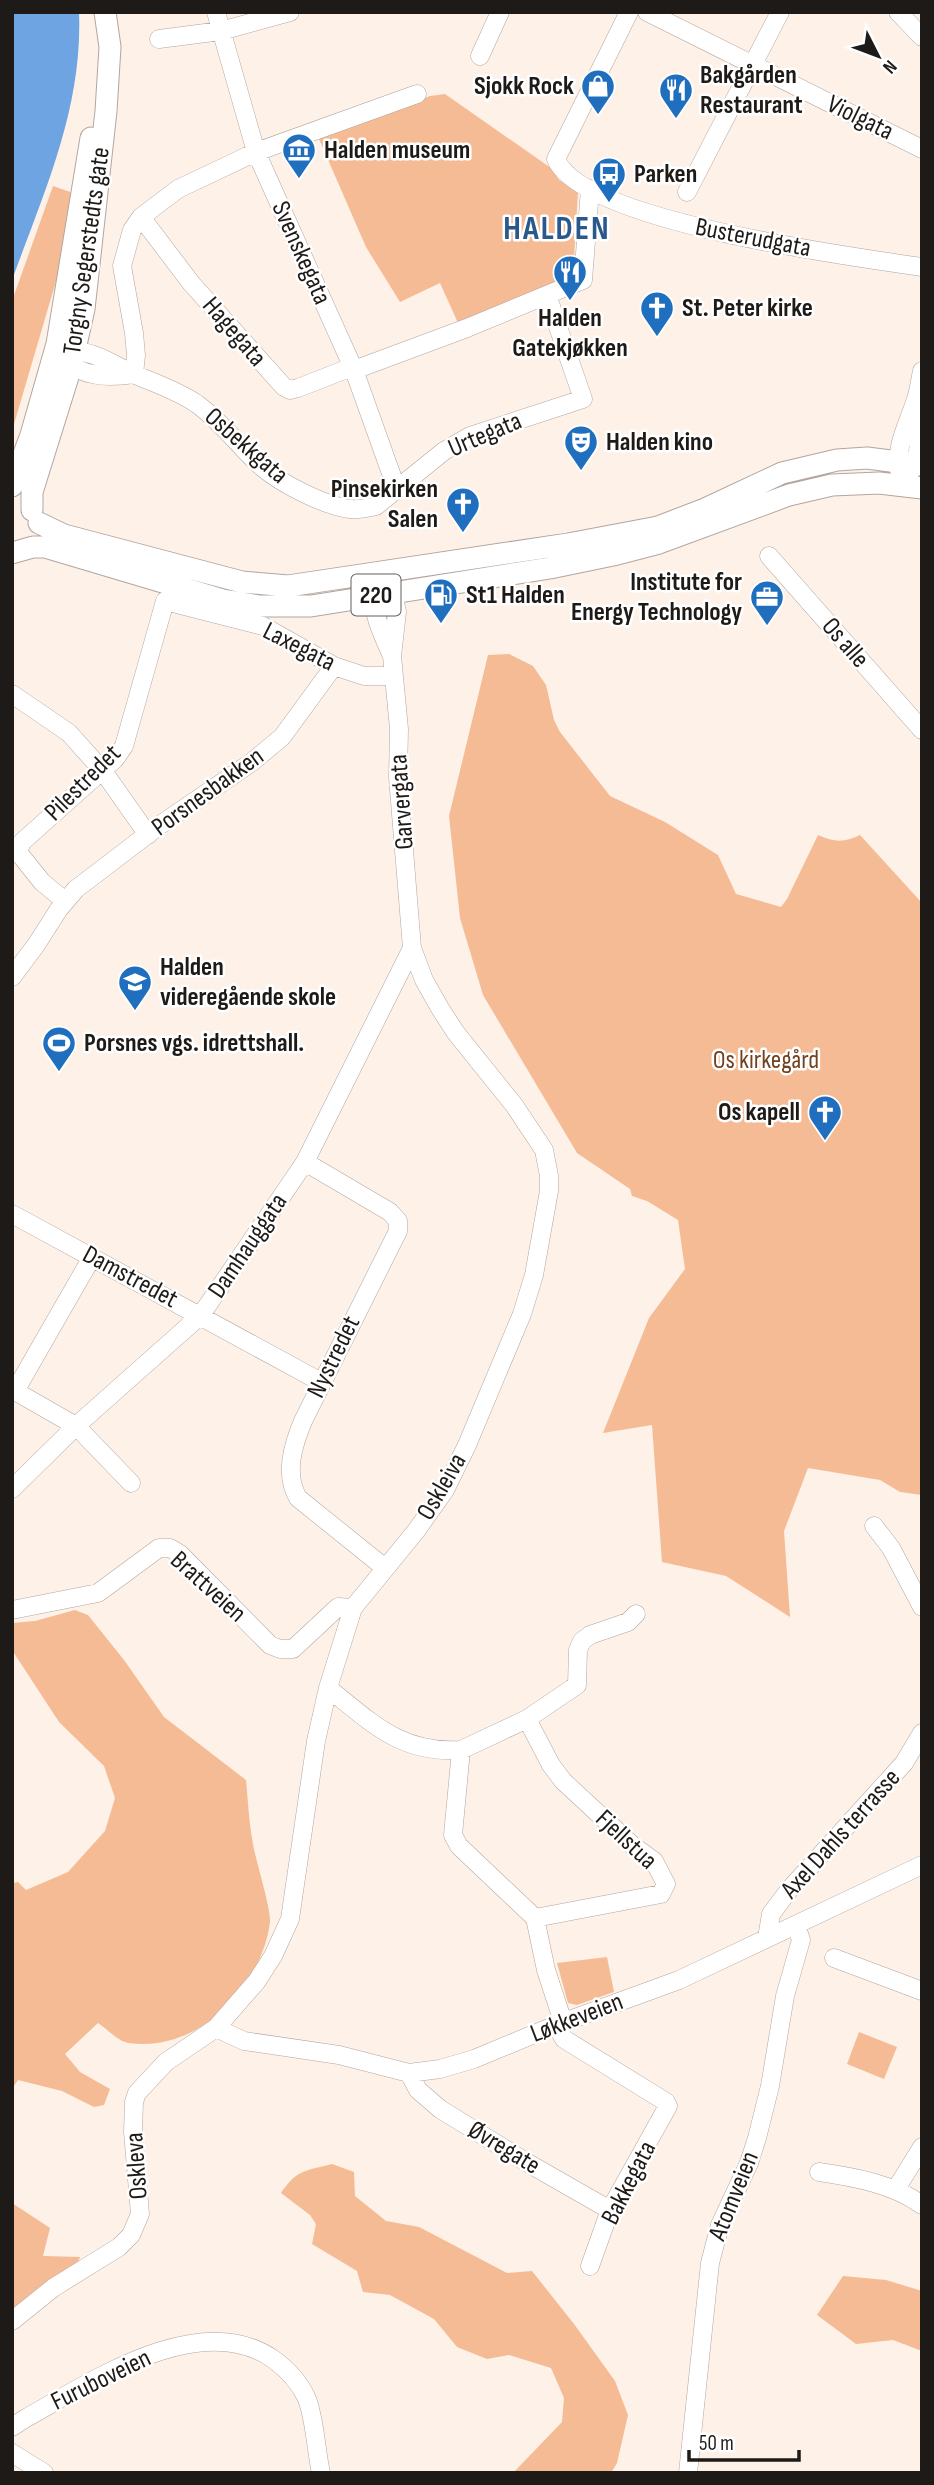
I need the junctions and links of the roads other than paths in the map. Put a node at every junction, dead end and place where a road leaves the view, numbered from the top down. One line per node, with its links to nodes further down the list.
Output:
1 (216, 12): 9 (street, Svenskegata)
2 (290, 12): 9 (street)
3 (500, 12): 12 (street)
4 (629, 12): 17 (street, Busterudgata)
5 (647, 12): 13 (street, Violgata)
6 (780, 12): 13 (street)
7 (898, 12): 10 (street)
8 (105, 20): 22 (main road, Torgny Segerstedts gate / 220)
9 (221, 32): 11 (street); 16 (street, Svenskegata)
10 (922, 37)
11 (159, 39)
12 (480, 56)
13 (753, 65): 15 (street, Violgata); 18 (street)
14 (417, 94): 16 (street)
15 (922, 149)
16 (256, 152): 19 (street); 23 (street, Svenskegata)
17 (590, 189): 20 (street, Busterudgata); 21 (street)
18 (687, 192)
19 (142, 217): 23 (street, Hagegata); 25 (street)
20 (922, 267)
21 (547, 295): 23 (street); 29 (street, Urtegata)
22 (67, 357): 25 (street, Osbekkgata); 27 (main road, Torgny Segerstedts gate / 220); 30 (main road, Torgny Segerstedts gate / 220)
23 (353, 368): 29 (street, Svenskegata)
24 (922, 371): 26 (street)
25 (134, 374): 29 (street, Osbekkgata)
26 (912, 463): 28 (street); 33 (main road, 220)
27 (12, 486)
28 (912, 487): 34 (main road, 220)
29 (397, 490)
30 (28, 512): 31 (main road, 220); 33 (main road, 220)
31 (17, 555): 34 (main road, 220)
32 (769, 556): 39 (street, Os alle)
33 (381, 573): 34 (street)
34 (383, 594): 37 (street, Garvergata)
35 (165, 601): 36 (street, Laxegata); 40 (street, Pilestredet)
36 (334, 666): 37 (street, Laxegata); 41 (street, Porsnesbakken)
37 (394, 676): 43 (street, Garvergata)
38 (12, 694): 40 (street)
39 (922, 730)
40 (103, 771): 41 (street); 42 (street, Pilestredet)
41 (148, 835): 42 (street, Porsnesbakken)
42 (62, 905): 44 (street, Porsnesbakken)
43 (412, 948): 45 (street, Damhauggata); 54 (street, Oskleiva)
44 (12, 977)
45 (305, 1162): 48 (street, Damhauggata); 49 (street, Nystredet)
46 (12, 1214): 47 (street, Damstredet)
47 (92, 1257): 48 (street, Damstredet); 50 (street)
48 (201, 1315): 49 (street, Damstredet); 50 (street, Damhauggata)
49 (321, 1382): 54 (street, Nystredet)
50 (76, 1426): 51 (street); 52 (street, Damhauggata)
51 (131, 1483)
52 (12, 1489)
53 (874, 1526): 56 (street)
54 (384, 1568): 55 (street, Oskleiva)
55 (353, 1608): 57 (street, Brattveien); 59 (street, Oskleiva)
56 (922, 1608)
57 (12, 1610)
58 (636, 1614): 60 (street)
59 (328, 1688): 62 (street); 70 (street, Oskleiva)
60 (527, 1719): 62 (street); 64 (street, Fjellstua)
61 (922, 1733): 66 (street, Axel Dahls terrasse)
62 (461, 1750): 64 (street)
63 (922, 1865): 65 (street, Løkkeveien)
64 (535, 1918): 69 (street)
65 (796, 1925): 66 (street, Løkkeveien); 83 (street, Atomveien)
66 (767, 1938): 69 (street, Løkkeveien)
67 (834, 1958): 68 (street)
68 (922, 1991)
69 (559, 2024): 71 (street, Løkkeveien); 76 (street, Bakkegata)
70 (216, 2028): 71 (street, Løkkeveien); 78 (street, Oskleva)
71 (409, 2073): 76 (street, Øvregate)
72 (922, 2147): 74 (street)
73 (819, 2172): 74 (street)
74 (896, 2189): 75 (street)
75 (922, 2205)
76 (610, 2210): 77 (street, Bakkegata)
77 (590, 2266)
78 (12, 2321)
79 (12, 2427): 82 (street, Furuboveien)
80 (12, 2453): 81 (street)
81 (44, 2473)
82 (321, 2473)
83 (688, 2473)

